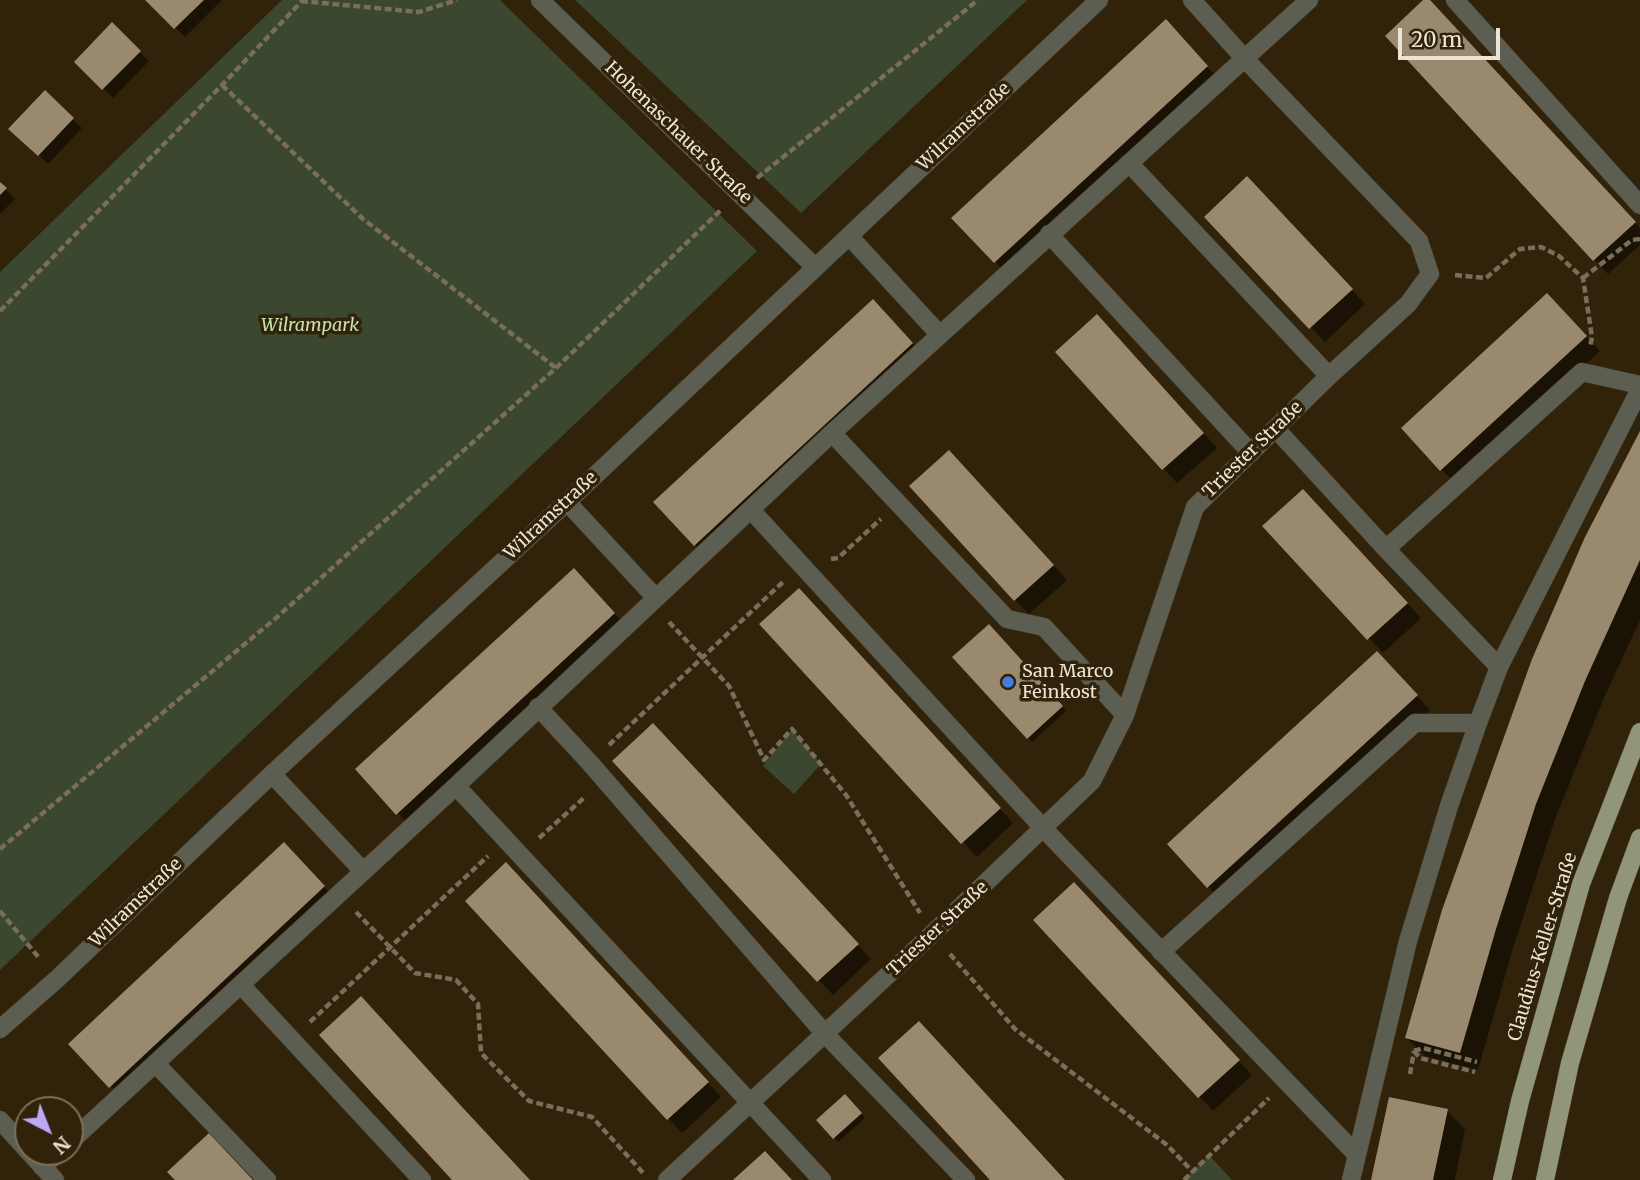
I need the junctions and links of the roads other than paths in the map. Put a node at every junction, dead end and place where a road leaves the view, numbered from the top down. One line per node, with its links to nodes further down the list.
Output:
1 (540, 0): 11 (street, Hohenaschauer Straße)
2 (1099, 0): 10 (street, Wilramstraße)
3 (1192, 0): 6 (street)
4 (1309, 0): 6 (street)
5 (1455, 0): 8 (street)
6 (1244, 58): 7 (street); 13 (street, Triester Straße)
7 (1129, 163): 9 (street); 13 (street)
8 (1640, 205)
9 (1049, 234): 12 (street); 17 (street)
10 (849, 236): 11 (street, Wilramstraße); 12 (street)
11 (815, 267): 18 (street, Wilramstraße)
12 (940, 335): 16 (street)
13 (1329, 376): 15 (street, Triester Straße)
14 (1640, 387): 20 (street); 22 (street)
15 (1276, 429): 17 (street, Triester Straße); 20 (street)
16 (832, 433): 19 (street); 24 (street)
17 (1251, 453): 24 (street, Triester Straße)
18 (567, 502): 21 (street); 27 (street, Wilramstraße)
19 (751, 510): 21 (street); 29 (street)
20 (1386, 550): 22 (street)
21 (652, 600): 23 (street)
22 (1499, 667): 25 (street)
23 (538, 707): 28 (street); 35 (street)
24 (1125, 715): 29 (street, Triester Straße)
25 (1478, 723): 32 (street); 41 (street)
26 (1640, 732): 48 (main road, Claudius-Keller-Straße)
27 (272, 774): 31 (street); 34 (street, Wilramstraße)
28 (456, 786): 31 (street); 37 (street)
29 (1044, 829): 32 (street); 35 (street, Triester Straße)
30 (1640, 838): 49 (main road)
31 (363, 871): 33 (street)
32 (1161, 952): 41 (street)
33 (240, 985): 36 (street); 43 (street)
34 (0, 1029)
35 (825, 1034): 37 (street, Triester Straße); 46 (street)
36 (156, 1064): 39 (street); 42 (street)
37 (751, 1103): 44 (street, Triester Straße); 45 (street)
38 (0, 1120): 40 (street)
39 (84, 1129)
40 (14, 1136)
41 (1357, 1155): 47 (street)
42 (267, 1180)
43 (422, 1180)
44 (667, 1180)
45 (822, 1180)
46 (966, 1180)
47 (1351, 1180)
48 (1502, 1180)
49 (1545, 1180)

